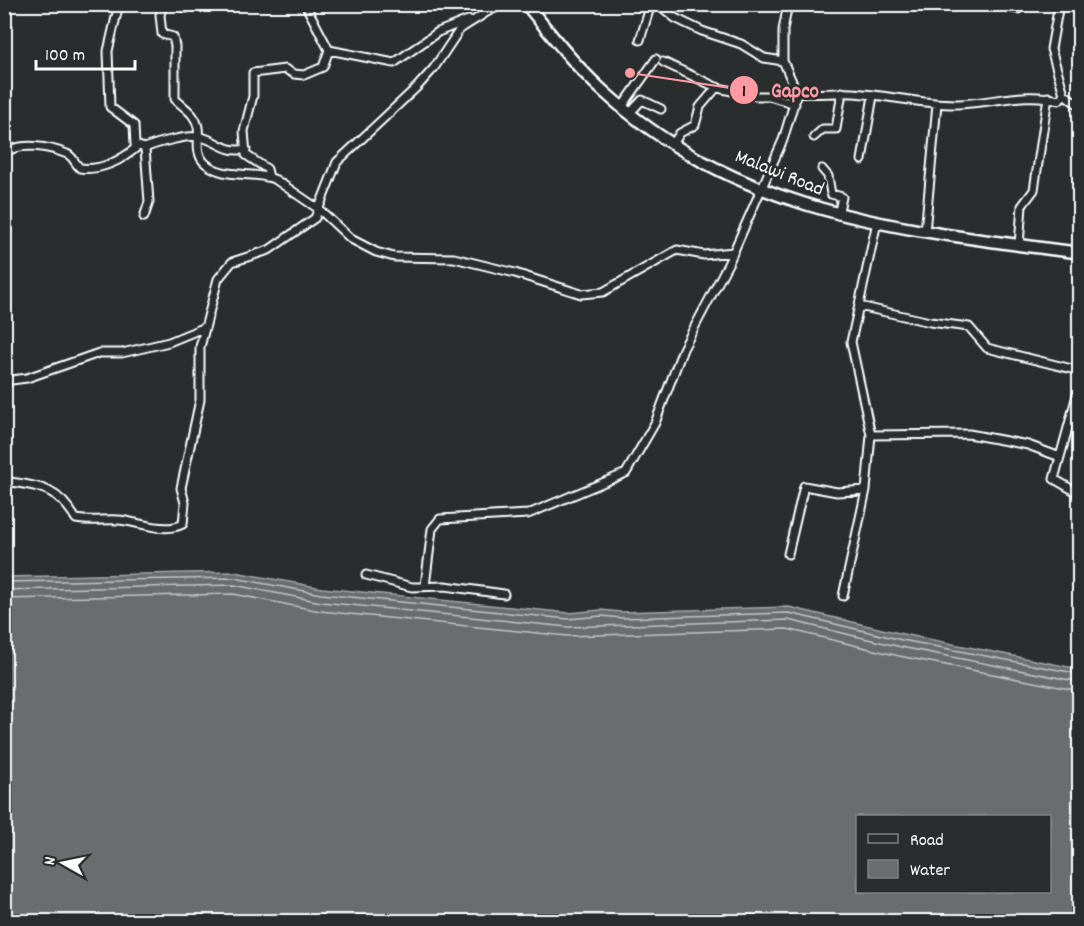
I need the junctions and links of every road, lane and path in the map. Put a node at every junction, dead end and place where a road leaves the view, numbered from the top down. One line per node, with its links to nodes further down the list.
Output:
1 (119, 4): 34 (street)
2 (163, 4): 31 (street)
3 (175, 4): 4 (street)
4 (189, 4)
5 (305, 4): 18 (street)
6 (503, 4): 16 (street)
7 (526, 4): 30 (main road, Malawi Road)
8 (651, 4): 17 (street)
9 (658, 4): 19 (street)
10 (788, 4): 19 (street)
11 (830, 4): 12 (street)
12 (842, 4)
13 (992, 4): 14 (street)
14 (1020, 4)
15 (1059, 4): 23 (street)
16 (484, 14): 18 (street); 41 (street)
17 (640, 40)
18 (329, 50): 35 (street)
19 (783, 62): 22 (street)
20 (717, 87): 26 (street); 30 (street); 33 (street)
21 (842, 92): 22 (street); 24 (street); 32 (street)
22 (797, 93): 26 (street)
23 (1064, 94): 25 (street); 28 (street)
24 (873, 96): 27 (street); 37 (street)
25 (1048, 97): 27 (street); 46 (street)
26 (795, 104): 40 (street)
27 (937, 104): 45 (street)
28 (1080, 106)
29 (661, 109): 30 (street)
30 (626, 110): 33 (main road, Malawi Road)
31 (197, 136): 34 (street); 35 (street); 39 (street)
32 (814, 137)
33 (673, 144): 40 (main road, Malawi Road)
34 (141, 147): 36 (street); 43 (street)
35 (246, 149): 39 (street)
36 (4, 153)
37 (862, 160)
38 (822, 169): 42 (street)
39 (269, 177): 41 (street)
40 (762, 190): 42 (main road, Malawi Road); 47 (street)
41 (317, 210): 47 (street); 50 (street)
42 (838, 215): 44 (main road, Malawi Road)
43 (144, 217)
44 (877, 222): 45 (main road, Malawi Road); 49 (street)
45 (925, 232): 46 (main road, Malawi Road)
46 (1019, 245): 48 (main road, Malawi Road)
47 (733, 252): 61 (street)
48 (1080, 253)
49 (859, 306): 51 (street); 54 (street)
50 (203, 328): 52 (street); 57 (street)
51 (1080, 371)
52 (4, 381)
53 (1080, 384): 55 (street)
54 (871, 435): 55 (street); 56 (street)
55 (1060, 457): 58 (street)
56 (866, 490): 59 (street); 63 (street)
57 (4, 491)
58 (1080, 494)
59 (788, 554)
60 (366, 574): 61 (street)
61 (425, 586): 62 (street)
62 (504, 594)
63 (843, 596)

